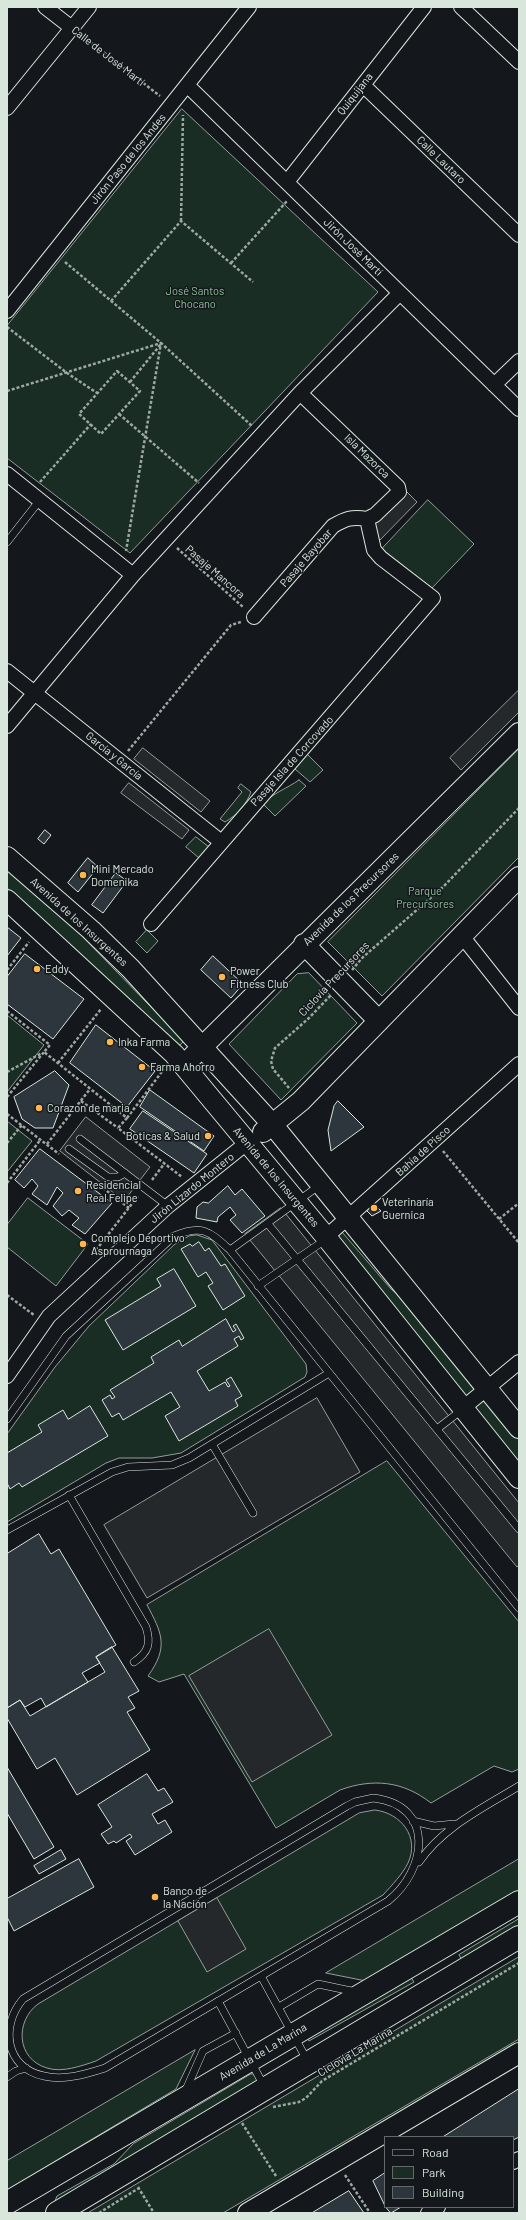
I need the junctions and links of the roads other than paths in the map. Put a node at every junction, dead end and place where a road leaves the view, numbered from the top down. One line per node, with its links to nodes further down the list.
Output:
1 (45, 7): 6 (street, Calle de José Martí)
2 (89, 7): 6 (street)
3 (249, 7): 9 (street, Jirón Paso de los Andes)
4 (424, 7): 8 (street, Quiquijana)
5 (461, 7): 7 (street)
6 (72, 28): 10 (street)
7 (519, 62)
8 (363, 85): 11 (street, Quiquijana); 12 (street, Calle Lautaro)
9 (185, 87): 11 (street, Jirón José Martí); 14 (street, Jirón Paso de los Andes)
10 (7, 108)
11 (291, 186): 13 (street, Jirón José Martí)
12 (519, 235)
13 (400, 293): 16 (street, Jirón José Martí); 17 (street)
14 (7, 311)
15 (519, 361): 16 (street)
16 (494, 385): 18 (street, Jirón José Martí)
17 (300, 393): 21 (street, Isla Mazorca); 23 (street)
18 (519, 409)
19 (7, 474): 20 (street)
20 (35, 496): 22 (lane); 23 (street)
21 (366, 519): 24 (street, Pasaje Bayobar); 29 (street, Pasaje Isla de Corcovado)
22 (7, 542)
23 (128, 571): 26 (street)
24 (254, 617)
25 (7, 671): 26 (street, García y García)
26 (35, 692): 27 (street); 29 (street, García y García)
27 (7, 726)
28 (519, 733): 35 (main road, Avenida de los Precursores)
29 (220, 841): 33 (street, Pasaje Isla de Corcovado)
30 (7, 857): 38 (main road, Avenida de los Insurgentes)
31 (519, 878): 34 (main road)
32 (7, 900): 40 (main road, Avenida de los Insurgentes)
33 (151, 924)
34 (462, 936): 36 (street); 37 (main road)
35 (304, 944): 37 (main road); 38 (main road, Avenida de los Precursores)
36 (519, 1008)
37 (379, 1021): 41 (main road)
38 (202, 1048): 40 (main road, Avenida de los Precursores); 41 (main road, Avenida de los Insurgentes)
39 (519, 1064): 49 (street, Bahía de Pisco)
40 (184, 1066): 43 (main road, Avenida de los Insurgentes)
41 (272, 1124): 43 (main road); 46 (main road, Avenida de los Insurgentes)
42 (80, 1139): 45 (lane)
43 (248, 1142): 47 (main road, Avenida de los Insurgentes); 48 (street, Jirón Lizardo Montero)
44 (69, 1149): 45 (lane)
45 (125, 1173): 48 (lane)
46 (320, 1185): 47 (lane); 49 (main road, Avenida de los Insurgentes)
47 (298, 1203): 50 (lane); 51 (main road, Avenida de los Insurgentes)
48 (168, 1206): 57 (street, Jirón Lizardo Montero)
49 (348, 1218): 51 (street, Bahía de Pisco); 58 (main road, Avenida de los Insurgentes)
50 (268, 1224): 52 (lane); 53 (lane)
51 (327, 1237): 53 (lane); 59 (main road, Avenida de los Insurgentes)
52 (230, 1250): 54 (lane); 60 (lane)
53 (297, 1259): 54 (lane); 62 (lane)
54 (258, 1286): 56 (lane)
55 (519, 1362): 58 (street)
56 (329, 1373): 63 (lane); 69 (lane)
57 (7, 1376)
58 (486, 1390): 59 (street); 61 (main road, Avenida de los Insurgentes)
59 (463, 1408): 62 (lane); 64 (main road, Avenida de los Insurgentes)
60 (7, 1419)
61 (519, 1428)
62 (437, 1429): 67 (lane)
63 (212, 1444): 65 (lane); 66 (lane)
64 (519, 1478)
65 (69, 1496): 68 (lane); 70 (lane)
66 (253, 1513)
67 (519, 1528)
68 (7, 1530)
69 (519, 1608)
70 (134, 1662)
71 (519, 1786): 73 (lane)
72 (413, 1820): 73 (lane); 74 (lane); 89 (lane)
73 (462, 1821): 74 (lane)
74 (415, 1868): 79 (lane)
75 (519, 1903): 77 (main road, Avenida de La Marina); 78 (main road)
76 (519, 1937): 78 (main road)
77 (407, 1967): 80 (main road, Avenida de La Marina); 81 (main road)
78 (463, 1970): 81 (main road)
79 (261, 1976): 82 (lane); 83 (lane)
80 (362, 1994): 83 (lane); 85 (main road, Avenida de La Marina)
81 (416, 1998): 88 (main road)
82 (218, 2001): 84 (lane); 89 (lane)
83 (279, 2007): 85 (lane)
84 (236, 2033): 87 (lane); 92 (lane)
85 (294, 2034): 87 (main road, Avenida de La Marina); 88 (lane)
86 (519, 2053): 98 (main road)
87 (251, 2060): 91 (lane); 92 (main road, Avenida de La Marina)
88 (308, 2062): 91 (main road)
89 (26, 2068): 90 (lane)
90 (7, 2077)
91 (265, 2088): 96 (main road)
92 (181, 2101): 93 (main road, Avenida de La Marina)
93 (113, 2141): 94 (main road, Avenida de La Marina); 96 (main road)
94 (7, 2204)
95 (7, 2208): 97 (main road)
96 (65, 2208)
97 (22, 2213)
98 (248, 2213)

